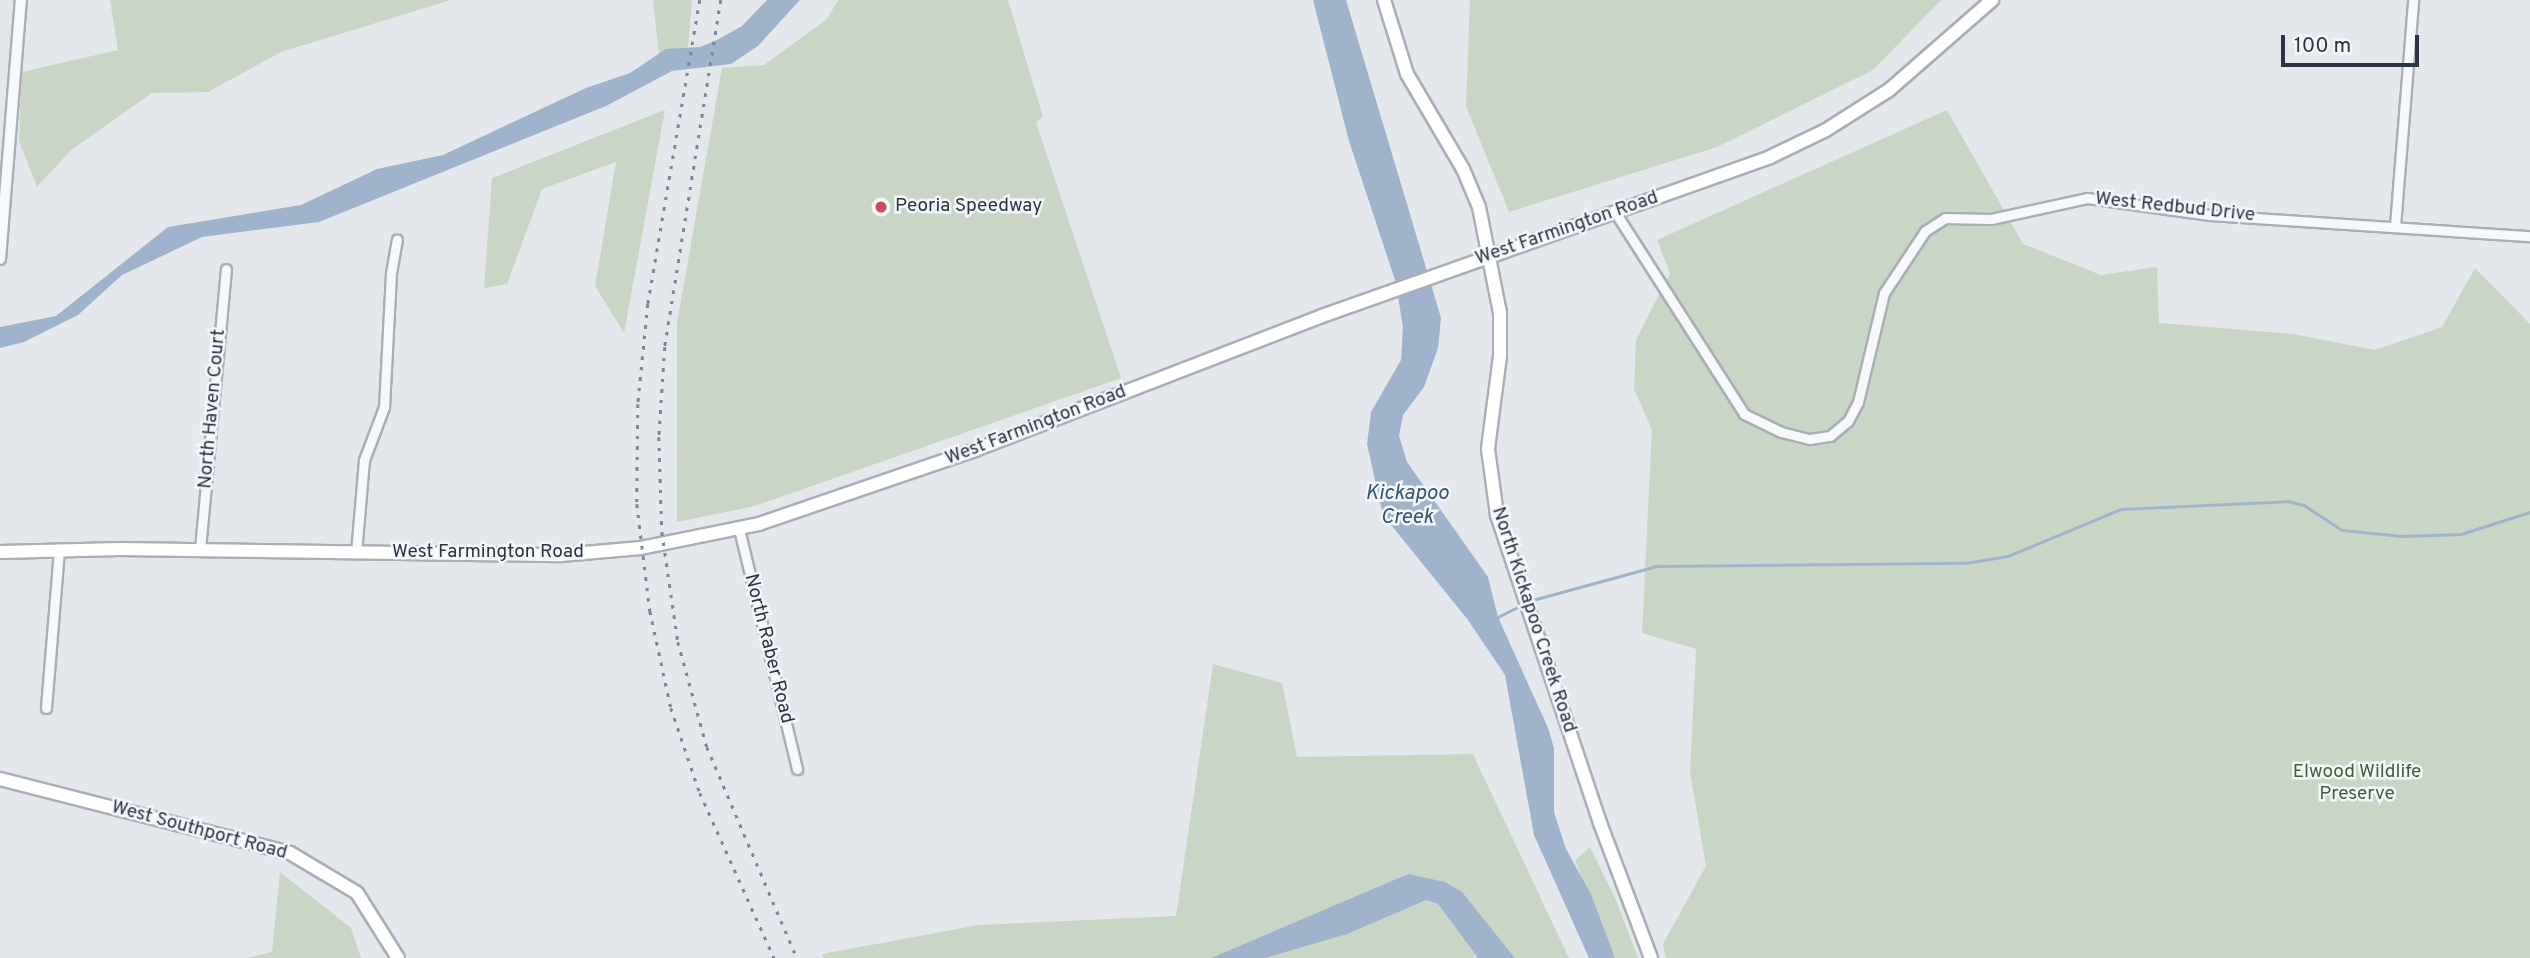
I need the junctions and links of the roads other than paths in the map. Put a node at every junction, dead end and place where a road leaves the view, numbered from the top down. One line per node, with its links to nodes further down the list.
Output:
1 (21, 0): 10 (street)
2 (1384, 0): 9 (main road, North Kickapoo Creek Road)
3 (1992, 0): 5 (main road, West Farmington Road)
4 (2413, 0): 6 (street)
5 (1615, 212): 6 (street, West Redbud Drive); 9 (main road, West Farmington Road)
6 (2395, 226): 7 (street, West Redbud Drive)
7 (2530, 236)
8 (397, 240): 16 (street)
9 (1491, 256): 12 (main road, West Farmington Road); 21 (main road, North Kickapoo Creek Road)
10 (0, 259)
11 (226, 269): 14 (street, North Haven Court)
12 (738, 529): 16 (main road, West Farmington Road); 18 (street, North Raber Road)
13 (59, 549): 14 (main road, West Farmington Road); 15 (main road, West Farmington Road); 17 (street)
14 (200, 549): 16 (main road, West Farmington Road)
15 (0, 552)
16 (356, 553)
17 (46, 708)
18 (797, 769)
19 (0, 779): 20 (main road, West Southport Road)
20 (398, 958)
21 (1651, 958)

